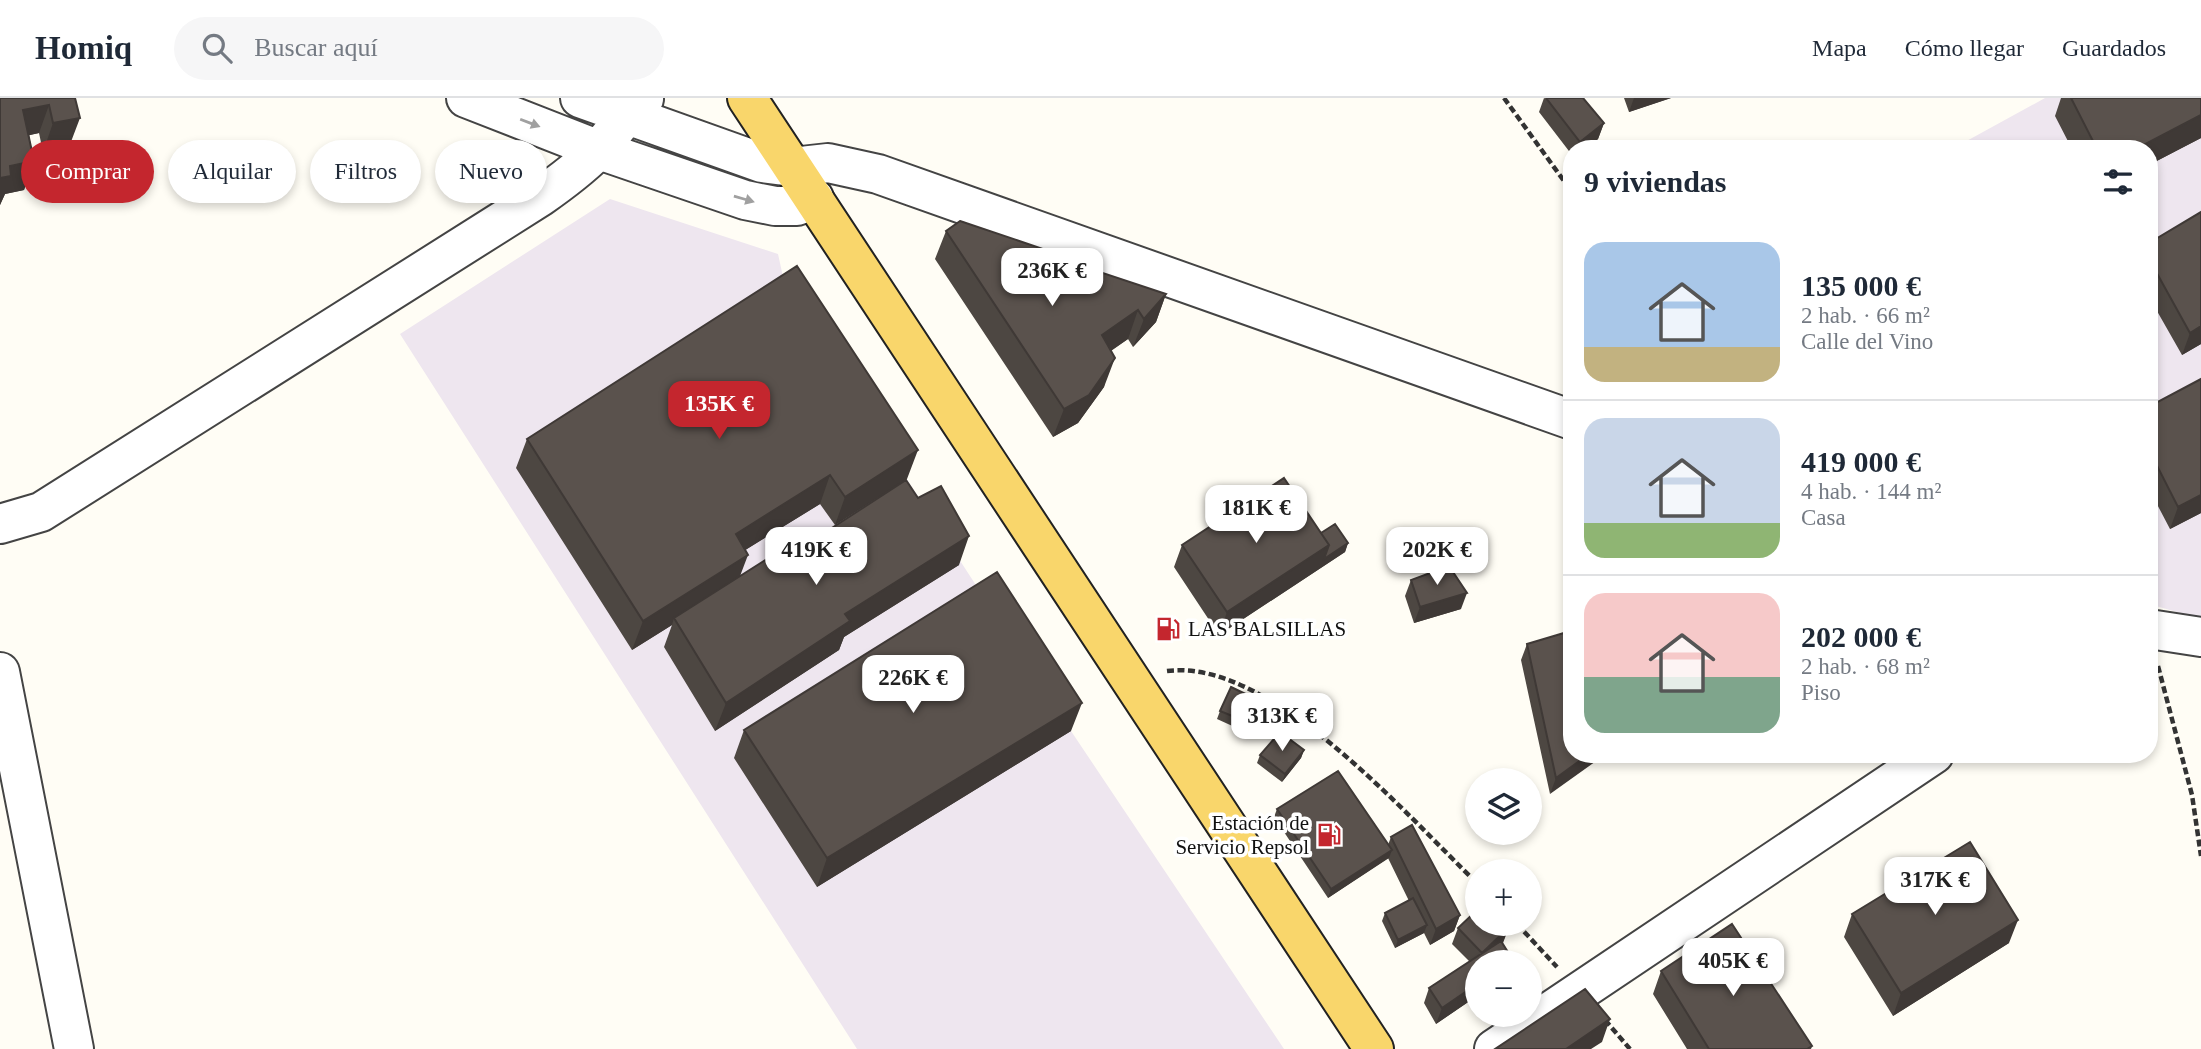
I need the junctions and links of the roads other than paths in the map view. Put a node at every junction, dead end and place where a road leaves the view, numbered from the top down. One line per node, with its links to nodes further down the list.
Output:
1 (466, 98): 5 (street, one-way to 5)
2 (580, 98): 4 (street)
3 (747, 98): 6 (main road)
4 (635, 106): 5 (street); 6 (street)
5 (599, 150): 7 (street, one-way to 7); 9 (street)
6 (792, 167): 7 (main road); 8 (street)
7 (814, 198): 15 (main road)
8 (1563, 417)
9 (0, 524)
10 (2201, 637): 11 (street)
11 (2158, 644)
12 (0, 672): 14 (street)
13 (1921, 763): 16 (street)
14 (74, 1049)
15 (1374, 1049)
16 (1494, 1049)

